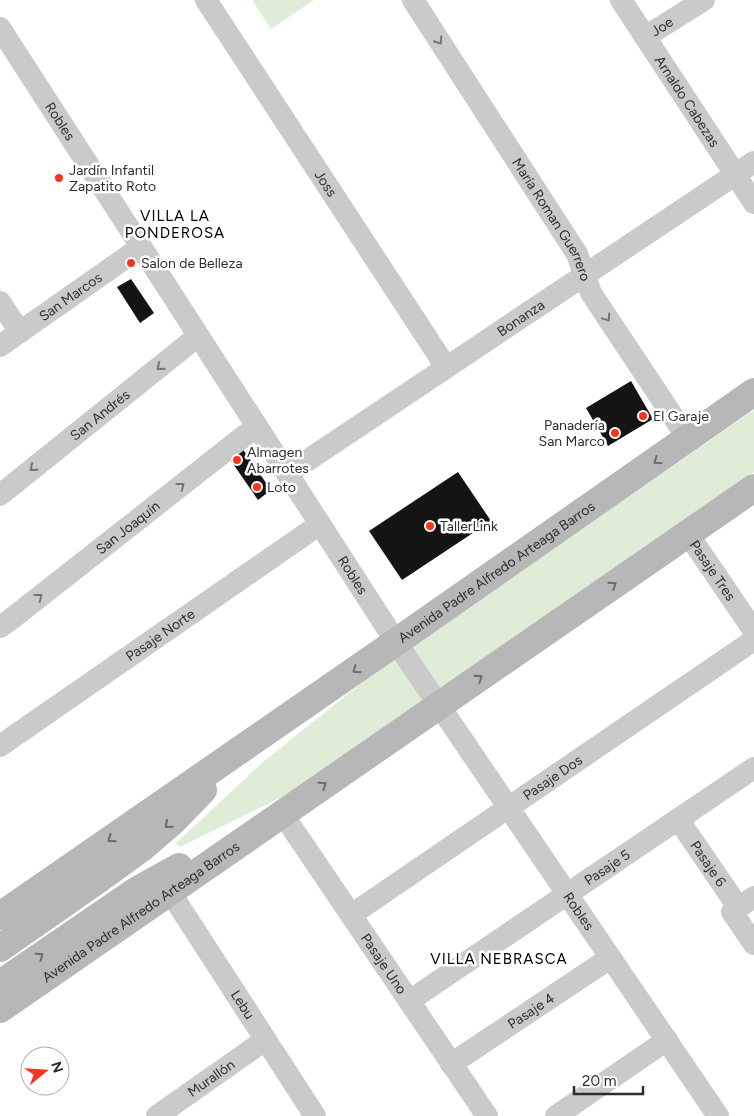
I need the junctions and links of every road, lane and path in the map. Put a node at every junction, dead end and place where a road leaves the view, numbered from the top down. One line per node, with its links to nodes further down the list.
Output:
1 (206, 0): 16 (street, Joss)
2 (413, 0): 11 (street, María Roman Guerrero, one-way to 11)
3 (621, 0): 6 (street, Arnaldo Cabezas)
4 (704, 0): 6 (street, Joe)
5 (0, 28): 10 (street, Robles)
6 (646, 37): 8 (street, Arnaldo Cabezas)
7 (754, 162): 8 (street, Bonanza)
8 (735, 174): 9 (street, Arnaldo Cabezas); 11 (street, Bonanza)
9 (754, 203)
10 (141, 247): 13 (street, San Marcos); 14 (street, Robles)
11 (585, 275): 16 (street, Bonanza); 19 (street, María Roman Guerrero, one-way to 19)
12 (0, 302): 13 (street)
13 (20, 332): 15 (street, San Marcos)
14 (198, 336): 18 (street, Robles); 22 (street, San Andrés, one-way to 22)
15 (0, 346)
16 (446, 367): 20 (street, Bonanza)
17 (754, 392): 19 (main road, Avenida Padre Alfredo Arteaga Barros)
18 (257, 426): 20 (street, Robles); 25 (street, San Joaquín, one-way to 18)
19 (688, 439): 28 (main road, Avenida Padre Alfredo Arteaga Barros, one-way to 28)
20 (287, 474): 23 (street, Robles)
21 (754, 488): 24 (main road, Avenida Padre Alfredo Arteaga Barros)
22 (0, 495)
23 (320, 524): 28 (street, Robles); 30 (street, Pasaje Norte)
24 (688, 534): 26 (street, Pasaje Tres); 29 (main road, Avenida Padre Alfredo Arteaga Barros, one-way to 24)
25 (0, 627)
26 (754, 631)
27 (754, 640): 33 (street, Pasaje Dos)
28 (396, 642): 29 (street, Robles); 31 (main road, Avenida Padre Alfredo Arteaga Barros, one-way to 31)
29 (438, 705): 33 (street, Robles); 34 (main road, Avenida Padre Alfredo Arteaga Barros, one-way to 29)
30 (0, 746)
31 (238, 752): 40 (main road, Avenida Padre Alfredo Arteaga Barros, one-way to 40); 42 (main road, Avenida Padre Alfredo Arteaga Barros, one-way to 42)
32 (754, 768): 35 (street, Pasaje 5)
33 (509, 808): 37 (street, Robles); 39 (street, Pasaje Dos)
34 (282, 813): 36 (main road, Avenida Padre Alfredo Arteaga Barros); 39 (street, Pasaje Uno); 44 (main road, Avenida Padre Alfredo Arteaga Barros, one-way to 34)
35 (678, 819): 37 (street, Pasaje 5); 38 (street, Pasaje 6)
36 (170, 892): 46 (main road, Avenida Padre Alfredo Arteaga Barros); 47 (street, Lebu)
37 (567, 894): 43 (street, Robles); 45 (street, Pasaje 5)
38 (741, 905): 41 (street, Pasaje 6)
39 (352, 915): 45 (street, Pasaje Uno)
40 (0, 916)
41 (754, 944)
42 (0, 948)
43 (610, 958): 48 (street, Robles); 49 (street, Pasaje 4)
44 (0, 984)
45 (409, 1001): 49 (street, Pasaje Uno)
46 (0, 1009)
47 (265, 1040): 50 (street, Murallón); 51 (street, Lebu)
48 (667, 1040): 53 (street); 54 (street, Robles)
49 (452, 1064): 52 (street, Pasaje Uno)
50 (157, 1116)
51 (315, 1116)
52 (487, 1116)
53 (556, 1116)
54 (718, 1116)

